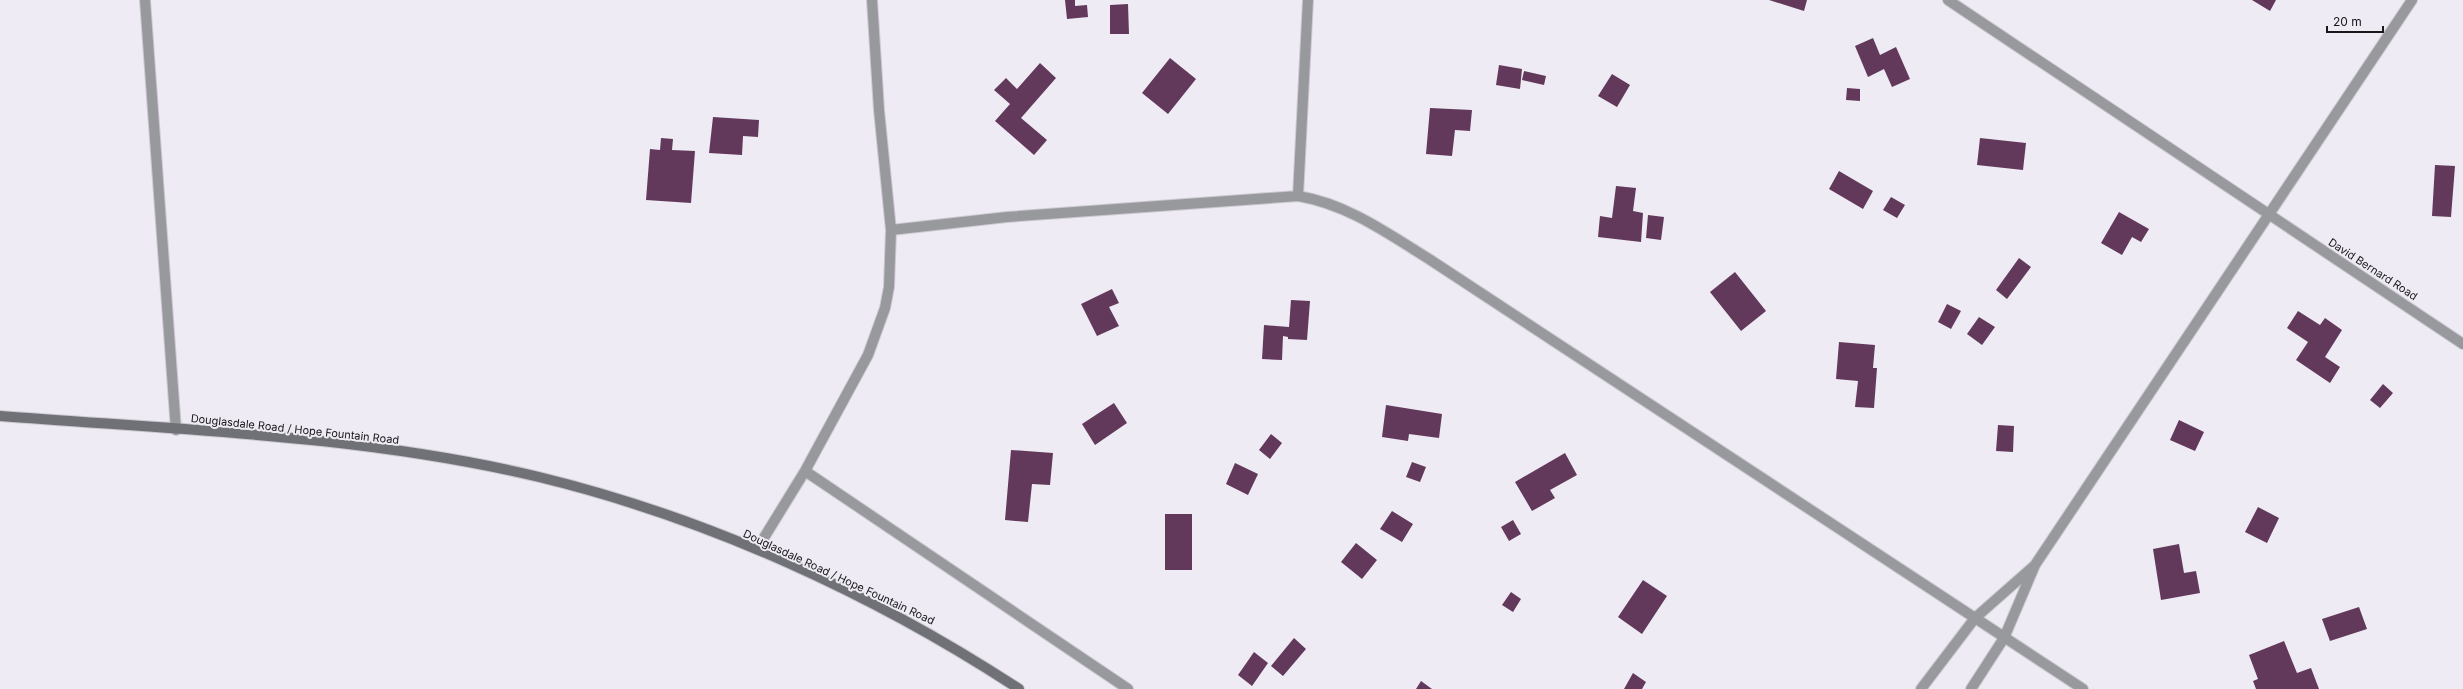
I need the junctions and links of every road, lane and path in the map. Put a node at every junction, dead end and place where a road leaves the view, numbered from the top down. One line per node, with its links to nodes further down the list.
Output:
1 (145, 0): 11 (street)
2 (872, 0): 8 (street)
3 (1308, 0): 6 (street)
4 (1948, 0): 7 (street, David Bernard Road)
5 (2412, 0): 7 (street)
6 (1298, 196): 8 (street); 15 (street)
7 (2269, 215): 9 (street, David Bernard Road); 14 (street)
8 (891, 230): 12 (street)
9 (2463, 344)
10 (0, 416): 11 (main road, Douglasdale Road / Hope Fountain Road)
11 (176, 430): 13 (main road, Douglasdale Road / Hope Fountain Road)
12 (805, 471): 13 (street); 18 (street)
13 (757, 549): 17 (main road, Douglasdale Road / Hope Fountain Road)
14 (2034, 565): 15 (street); 16 (street)
15 (1974, 618): 16 (street); 19 (street)
16 (2004, 638): 20 (street); 21 (street)
17 (1019, 689)
18 (1128, 689)
19 (1921, 689)
20 (1971, 689)
21 (2083, 689)

